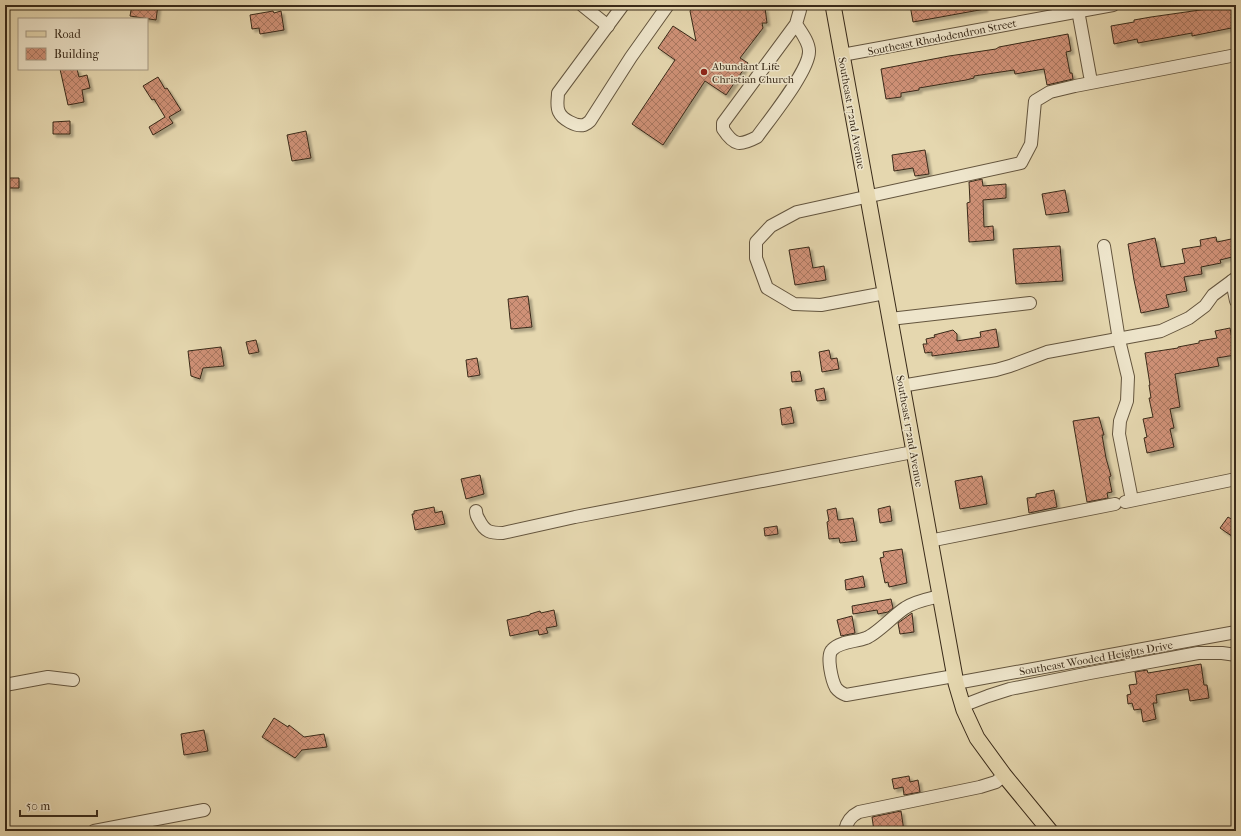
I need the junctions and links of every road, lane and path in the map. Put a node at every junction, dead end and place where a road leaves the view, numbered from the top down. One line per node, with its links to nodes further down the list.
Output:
1 (582, 5): 9 (street)
2 (623, 5): 9 (street)
3 (668, 5): 9 (street)
4 (800, 5): 8 (street)
5 (833, 5): 10 (main road, Southeast 172nd Avenue)
6 (1113, 5): 7 (street, Southeast Rhododendron Street)
7 (1078, 8): 10 (street, Southeast Rhododendron Street); 12 (street)
8 (796, 24): 8 (street)
9 (608, 26)
10 (842, 56): 13 (main road, Southeast 172nd Avenue)
11 (1236, 56): 13 (street)
12 (1090, 76)
13 (868, 198): 16 (main road, Southeast 172nd Avenue); 16 (street)
14 (1104, 246): 20 (street)
15 (1234, 280): 17 (street); 20 (street)
16 (885, 293): 19 (main road, Southeast 172nd Avenue)
17 (1236, 301)
18 (1030, 303): 19 (street)
19 (890, 319): 21 (main road, Southeast 172nd Avenue)
20 (1120, 340): 21 (street); 24 (street)
21 (902, 386): 22 (main road, Southeast 172nd Avenue)
22 (913, 452): 25 (street); 26 (main road, Southeast 172nd Avenue)
23 (1236, 480): 24 (street)
24 (1124, 502): 26 (street)
25 (476, 511)
26 (930, 541): 27 (main road, Southeast 172nd Avenue)
27 (940, 596): 31 (main road, Southeast 172nd Avenue); 31 (street, Southeast Wooded Heights Drive)
28 (1236, 632): 31 (street, Southeast Wooded Heights Drive)
29 (1236, 655): 33 (street)
30 (73, 680): 32 (street)
31 (955, 680): 33 (main road, Southeast 172nd Avenue)
32 (5, 685)
33 (962, 706): 34 (main road, Southeast 172nd Avenue)
34 (1004, 775): 36 (street); 38 (main road, Southeast 172nd Avenue)
35 (204, 810): 37 (street)
36 (845, 830)
37 (94, 831)
38 (1050, 831)

